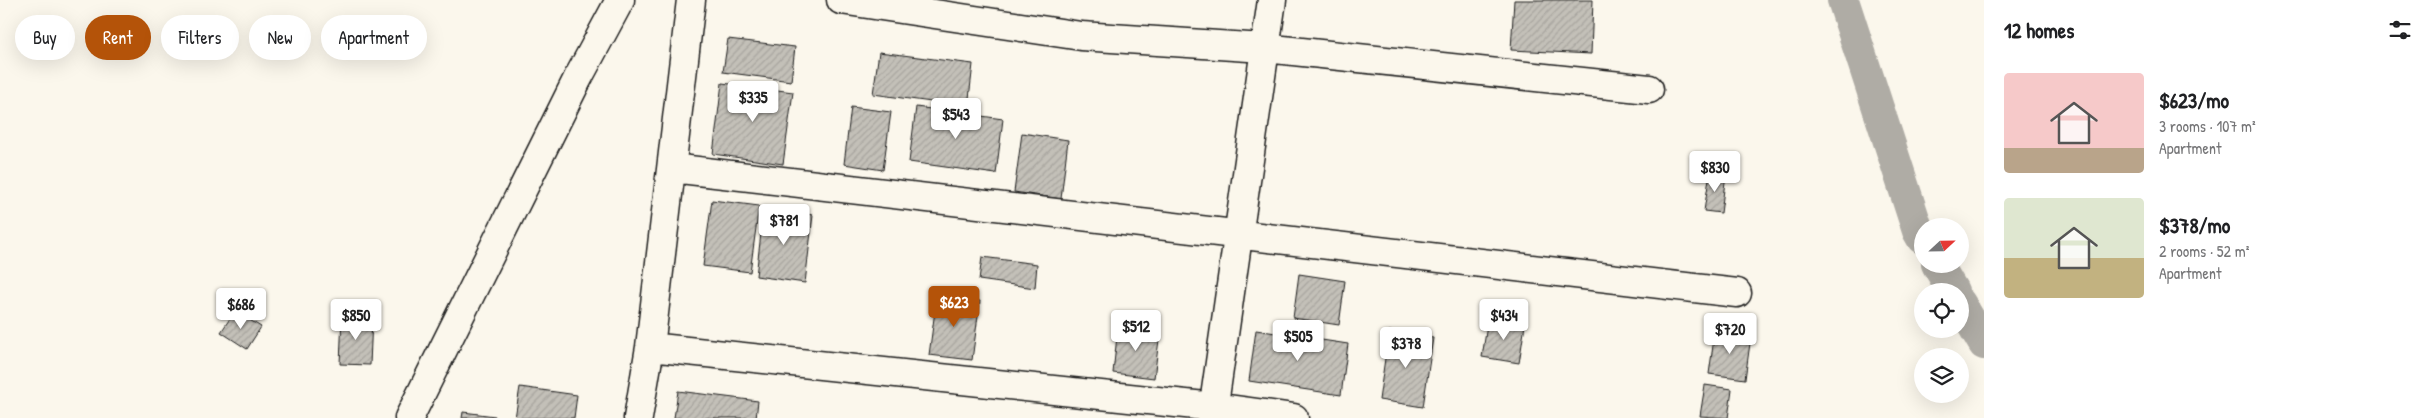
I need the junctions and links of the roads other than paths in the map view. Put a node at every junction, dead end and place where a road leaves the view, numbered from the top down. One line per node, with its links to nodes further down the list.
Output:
1 (620, 0): 12 (street)
2 (691, 0): 7 (street)
3 (841, 0): 5 (street)
4 (1272, 0): 5 (street)
5 (1264, 48): 6 (street); 8 (street)
6 (1649, 89)
7 (672, 168): 8 (street); 10 (street)
8 (1239, 236): 9 (street); 11 (street)
9 (1737, 293)
10 (650, 347): 11 (street); 13 (street)
11 (1213, 413): 14 (street)
12 (409, 418)
13 (638, 418)
14 (1294, 418)

